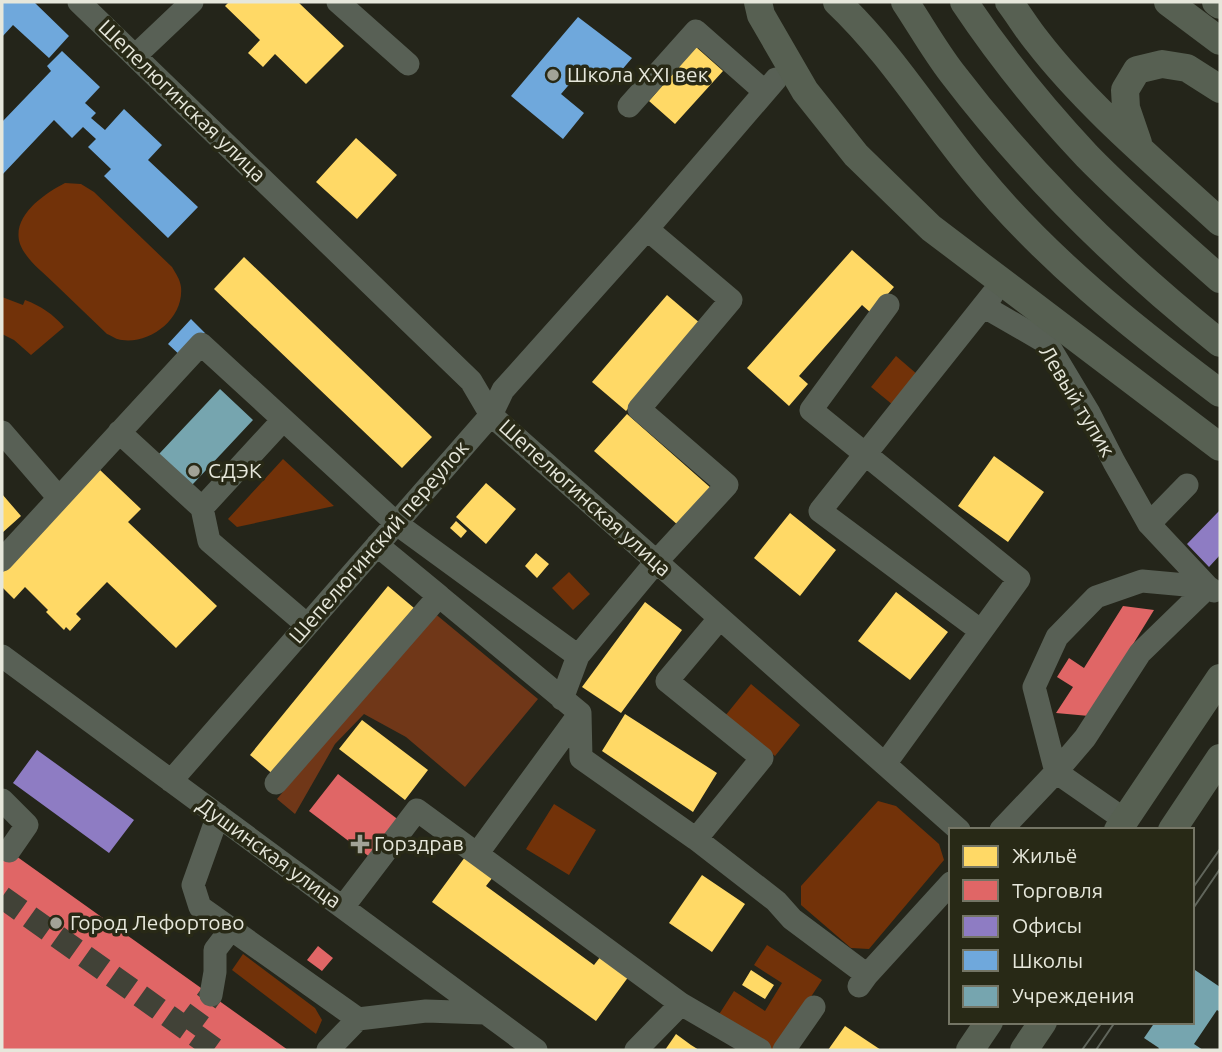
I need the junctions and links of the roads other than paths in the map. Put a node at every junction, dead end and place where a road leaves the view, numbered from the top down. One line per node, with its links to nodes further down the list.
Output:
1 (192, 2): 13 (street)
2 (338, 2): 14 (street)
3 (758, 2): 28 (main road)
4 (837, 2): 23 (main road)
5 (905, 2): 22 (main road)
6 (964, 2): 20 (main road)
7 (1009, 2): 17 (main road)
8 (1168, 2): 12 (main road)
9 (1216, 2): 11 (main road)
10 (87, 4): 13 (street, Шепелюгинская улица)
11 (1220, 5)
12 (1220, 41)
13 (135, 56): 24 (street, Шепелюгинская улица)
14 (408, 64)
15 (1220, 89): 17 (main road)
16 (629, 106): 19 (street, Шепелюгинский переулок)
17 (1140, 149): 18 (main road)
18 (1220, 222)
19 (647, 229): 24 (street, Шепелюгинский переулок); 37 (street)
20 (1220, 279)
21 (888, 305): 29 (street)
22 (1220, 343)
23 (1220, 393)
24 (491, 415): 33 (street, Шепелюгинский переулок); 37 (street, Шепелюгинская улица)
25 (283, 420): 27 (street); 32 (street); 33 (street)
26 (2, 432): 31 (street)
27 (120, 432): 31 (street); 32 (street)
28 (1220, 447)
29 (866, 454): 34 (street, Левый тупик); 42 (street); 42 (street, Левый тупик)
30 (1187, 485): 34 (street)
31 (59, 498): 36 (street)
32 (202, 508): 41 (street)
33 (397, 523): 35 (street, Шепелюгинский переулок); 43 (street)
34 (1149, 524): 38 (street, Левый тупик)
35 (377, 545): 39 (street); 41 (street, Шепелюгинский переулок)
36 (2, 560)
37 (656, 562): 40 (street, Шепелюгинская улица); 43 (street)
38 (1214, 591): 49 (street); 49 (street)
39 (439, 596): 46 (street); 51 (street)
40 (720, 618): 48 (street, Шепелюгинская улица); 60 (street)
41 (307, 625): 50 (street, Шепелюгинский переулок)
42 (981, 631): 48 (street)
43 (578, 656): 46 (street)
44 (6, 669): 50 (street, Душинская улица)
45 (1220, 678): 55 (main road)
46 (571, 706): 60 (street); 62 (street)
47 (1220, 758): 58 (main road)
48 (885, 764): 56 (street, Шепелюгинская улица)
49 (1056, 772): 55 (street); 57 (street)
50 (171, 781): 54 (street, Душинская улица)
51 (276, 783)
52 (1220, 786): 59 (main road)
53 (2, 800): 61 (street)
54 (218, 815): 64 (street, Душинская улица); 65 (street)
55 (1121, 825)
56 (957, 828)
57 (1003, 828)
58 (1173, 828)
59 (1182, 828)
60 (696, 839): 63 (street)
61 (9, 851)
62 (477, 854): 64 (street); 67 (street)
63 (949, 885)
64 (343, 907): 69 (street, Душинская улица)
65 (231, 929): 66 (street); 70 (street)
66 (211, 995)
67 (681, 1004): 75 (street); 76 (street)
68 (814, 1007): 77 (street)
69 (485, 1013): 70 (street); 74 (street, Душинская улица)
70 (358, 1019): 73 (street)
71 (988, 1024): 78 (main road)
72 (1042, 1024): 79 (main road)
73 (328, 1050)
74 (536, 1050)
75 (636, 1050)
76 (760, 1050)
77 (784, 1050)
78 (970, 1050)
79 (1024, 1050)

